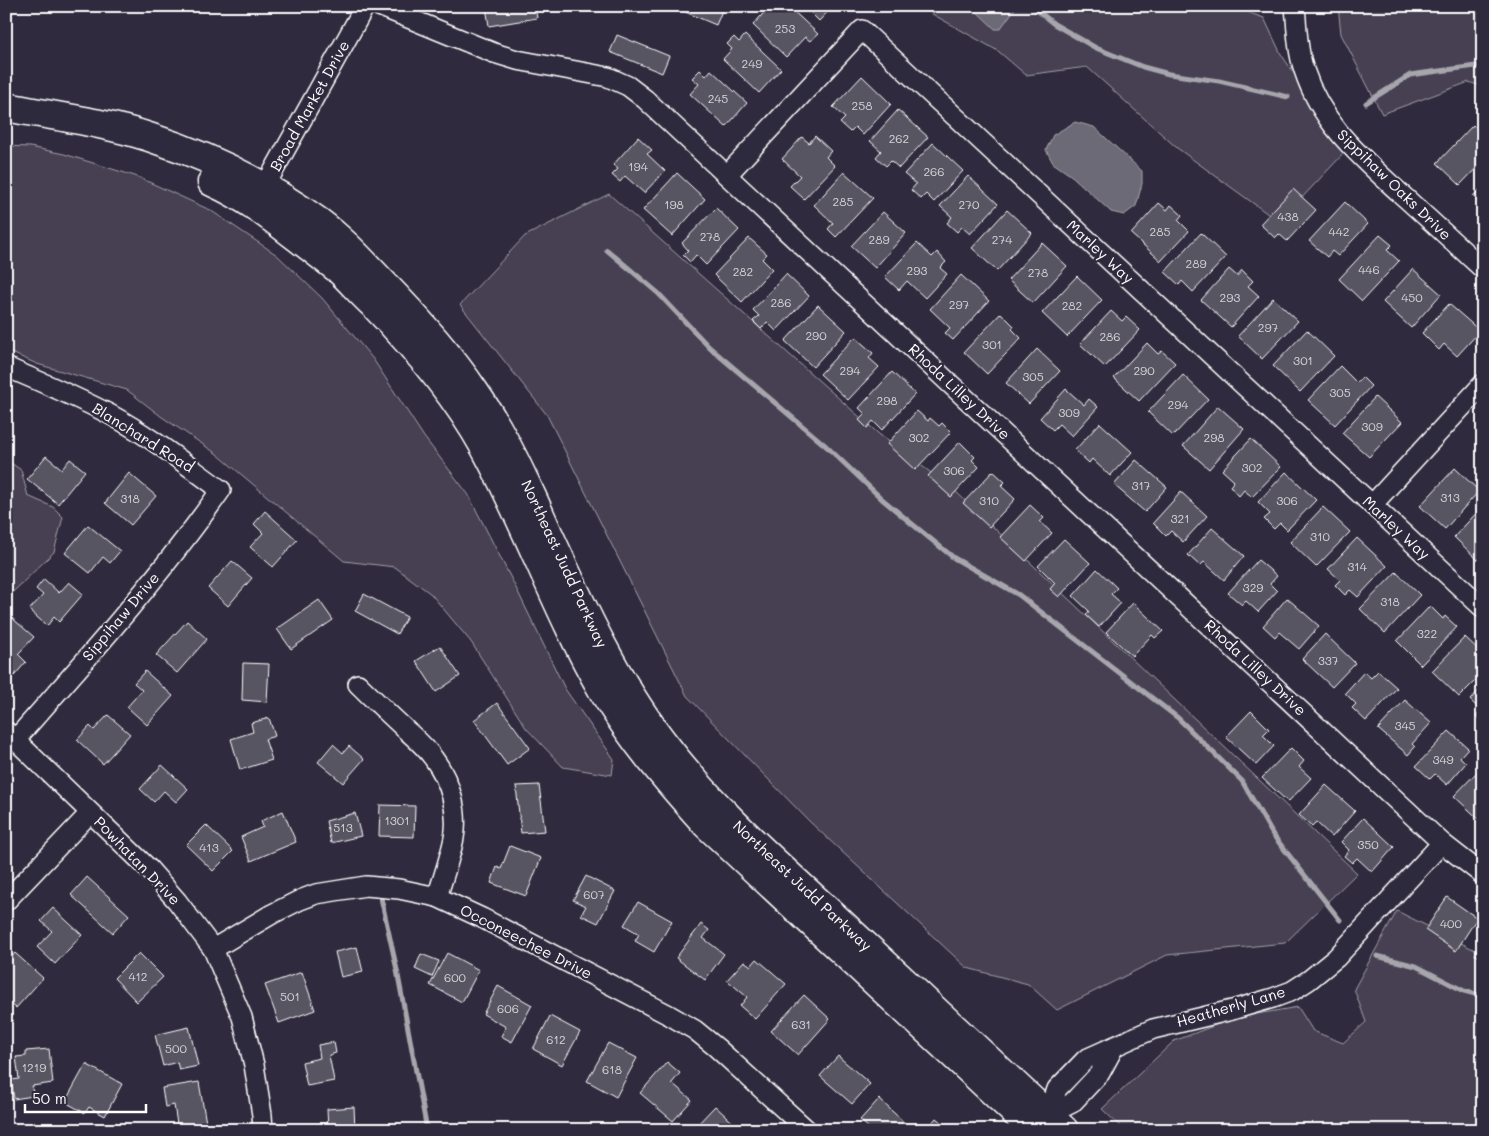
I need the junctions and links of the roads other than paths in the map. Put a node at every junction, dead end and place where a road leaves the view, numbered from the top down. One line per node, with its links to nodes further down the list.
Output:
1 (365, 6): 7 (street, Broad Market Drive)
2 (379, 6): 6 (street, Rhoda Lilley Drive)
3 (1295, 6): 8 (street, Sippihaw Oaks Drive)
4 (6, 107): 7 (highway, Northeast Judd Parkway)
5 (6, 122): 7 (highway, Northeast Judd Parkway)
6 (727, 175): 12 (street, Marley Way); 17 (street, Rhoda Lilley Drive)
7 (260, 196): 22 (highway, Northeast Judd Parkway)
8 (1483, 269)
9 (6, 367): 11 (street, Blanchard Road)
10 (1483, 384): 12 (street)
11 (222, 490): 15 (street, Sippihaw Drive)
12 (1372, 505): 13 (street, Marley Way)
13 (1483, 608)
14 (358, 684): 19 (street)
15 (11, 736): 16 (street, Powhatan Drive)
16 (90, 813): 20 (street); 21 (street, Powhatan Drive)
17 (1442, 843): 18 (street, Rhoda Lilley Drive); 22 (street, Heatherly Lane)
18 (1483, 875)
19 (437, 897): 21 (street, Occoneechee Drive); 24 (street, Occoneechee Drive)
20 (6, 900)
21 (212, 949): 23 (street, Powhatan Drive)
22 (1042, 1127)
23 (263, 1130)
24 (807, 1130)

